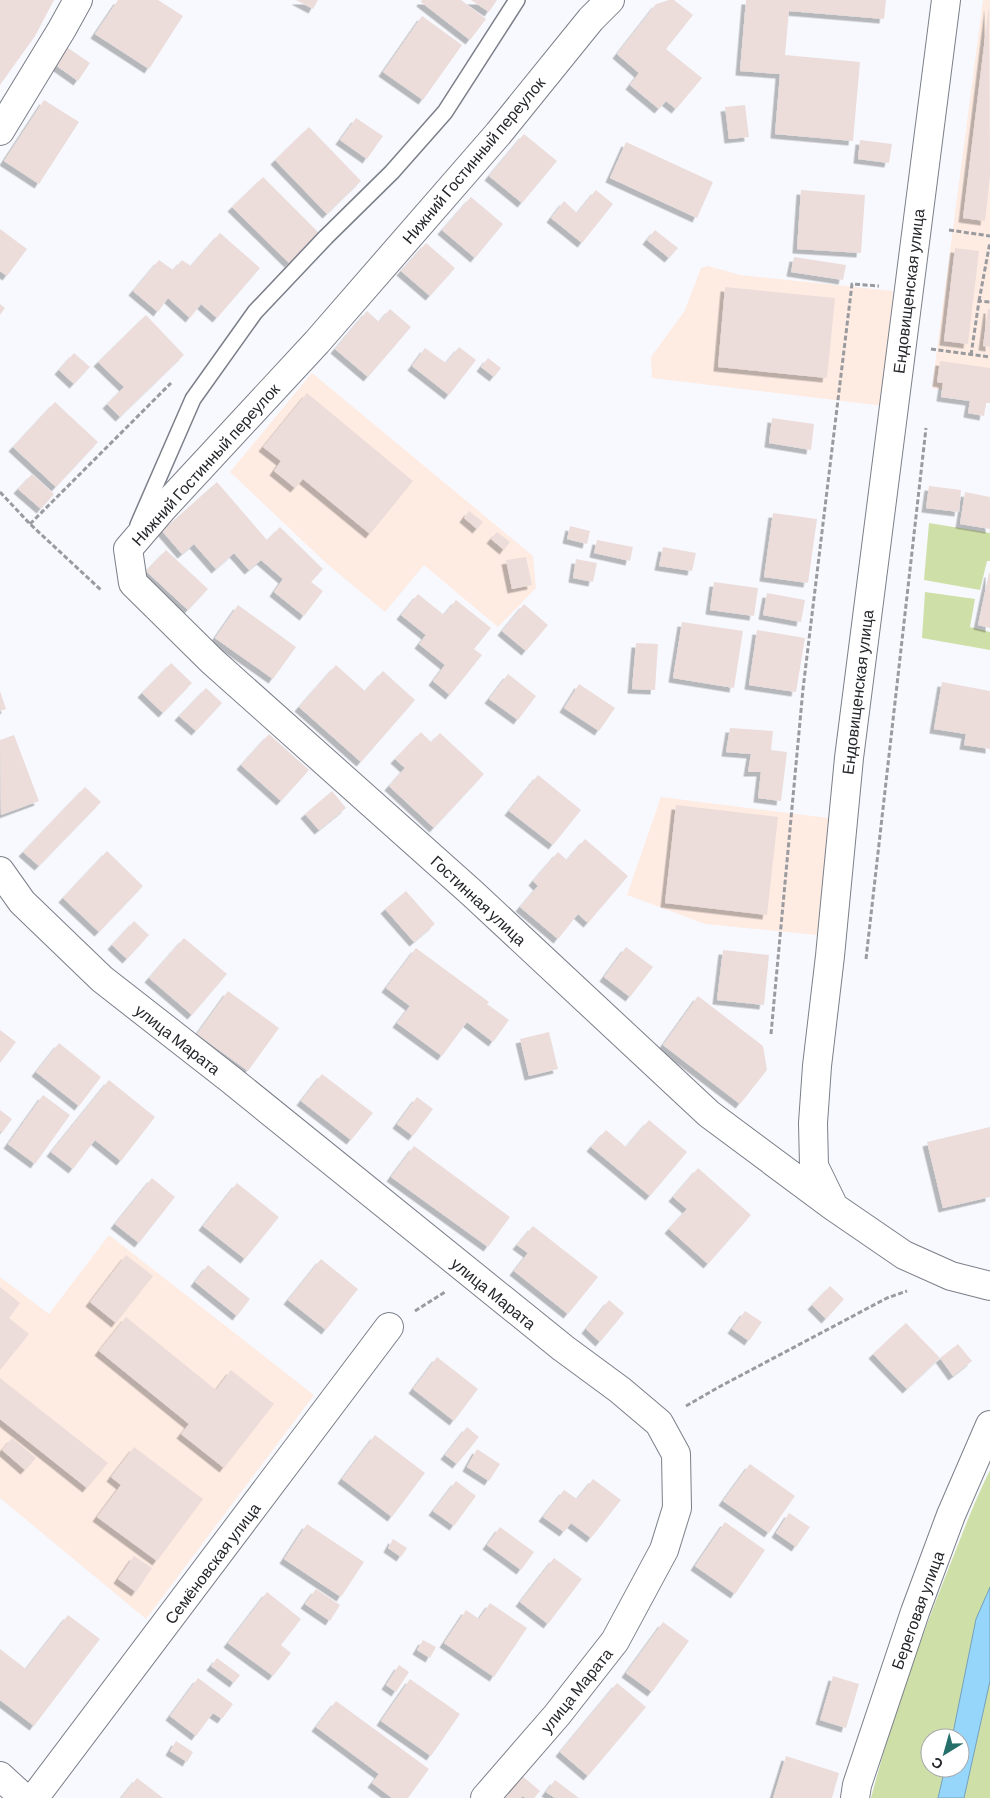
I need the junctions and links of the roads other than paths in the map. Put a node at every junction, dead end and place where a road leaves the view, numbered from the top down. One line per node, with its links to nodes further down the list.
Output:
1 (78, 0): 5 (street)
2 (517, 0): 6 (lane, Нижний Гостинный переулок)
3 (610, 0): 6 (street, Нижний Гостинный переулок)
4 (946, 0): 8 (street, Ендовищенская улица)
5 (0, 131)
6 (128, 549): 8 (street, Гостинная улица)
7 (0, 872): 15 (street, улица Марата)
8 (834, 1207): 9 (street, Ендовищенская улица)
9 (990, 1286)
10 (388, 1327): 14 (street, Семёновская улица)
11 (990, 1425): 16 (street, Береговая улица)
12 (0, 1776): 13 (street)
13 (24, 1798)
14 (34, 1798)
15 (485, 1798)
16 (855, 1798)

